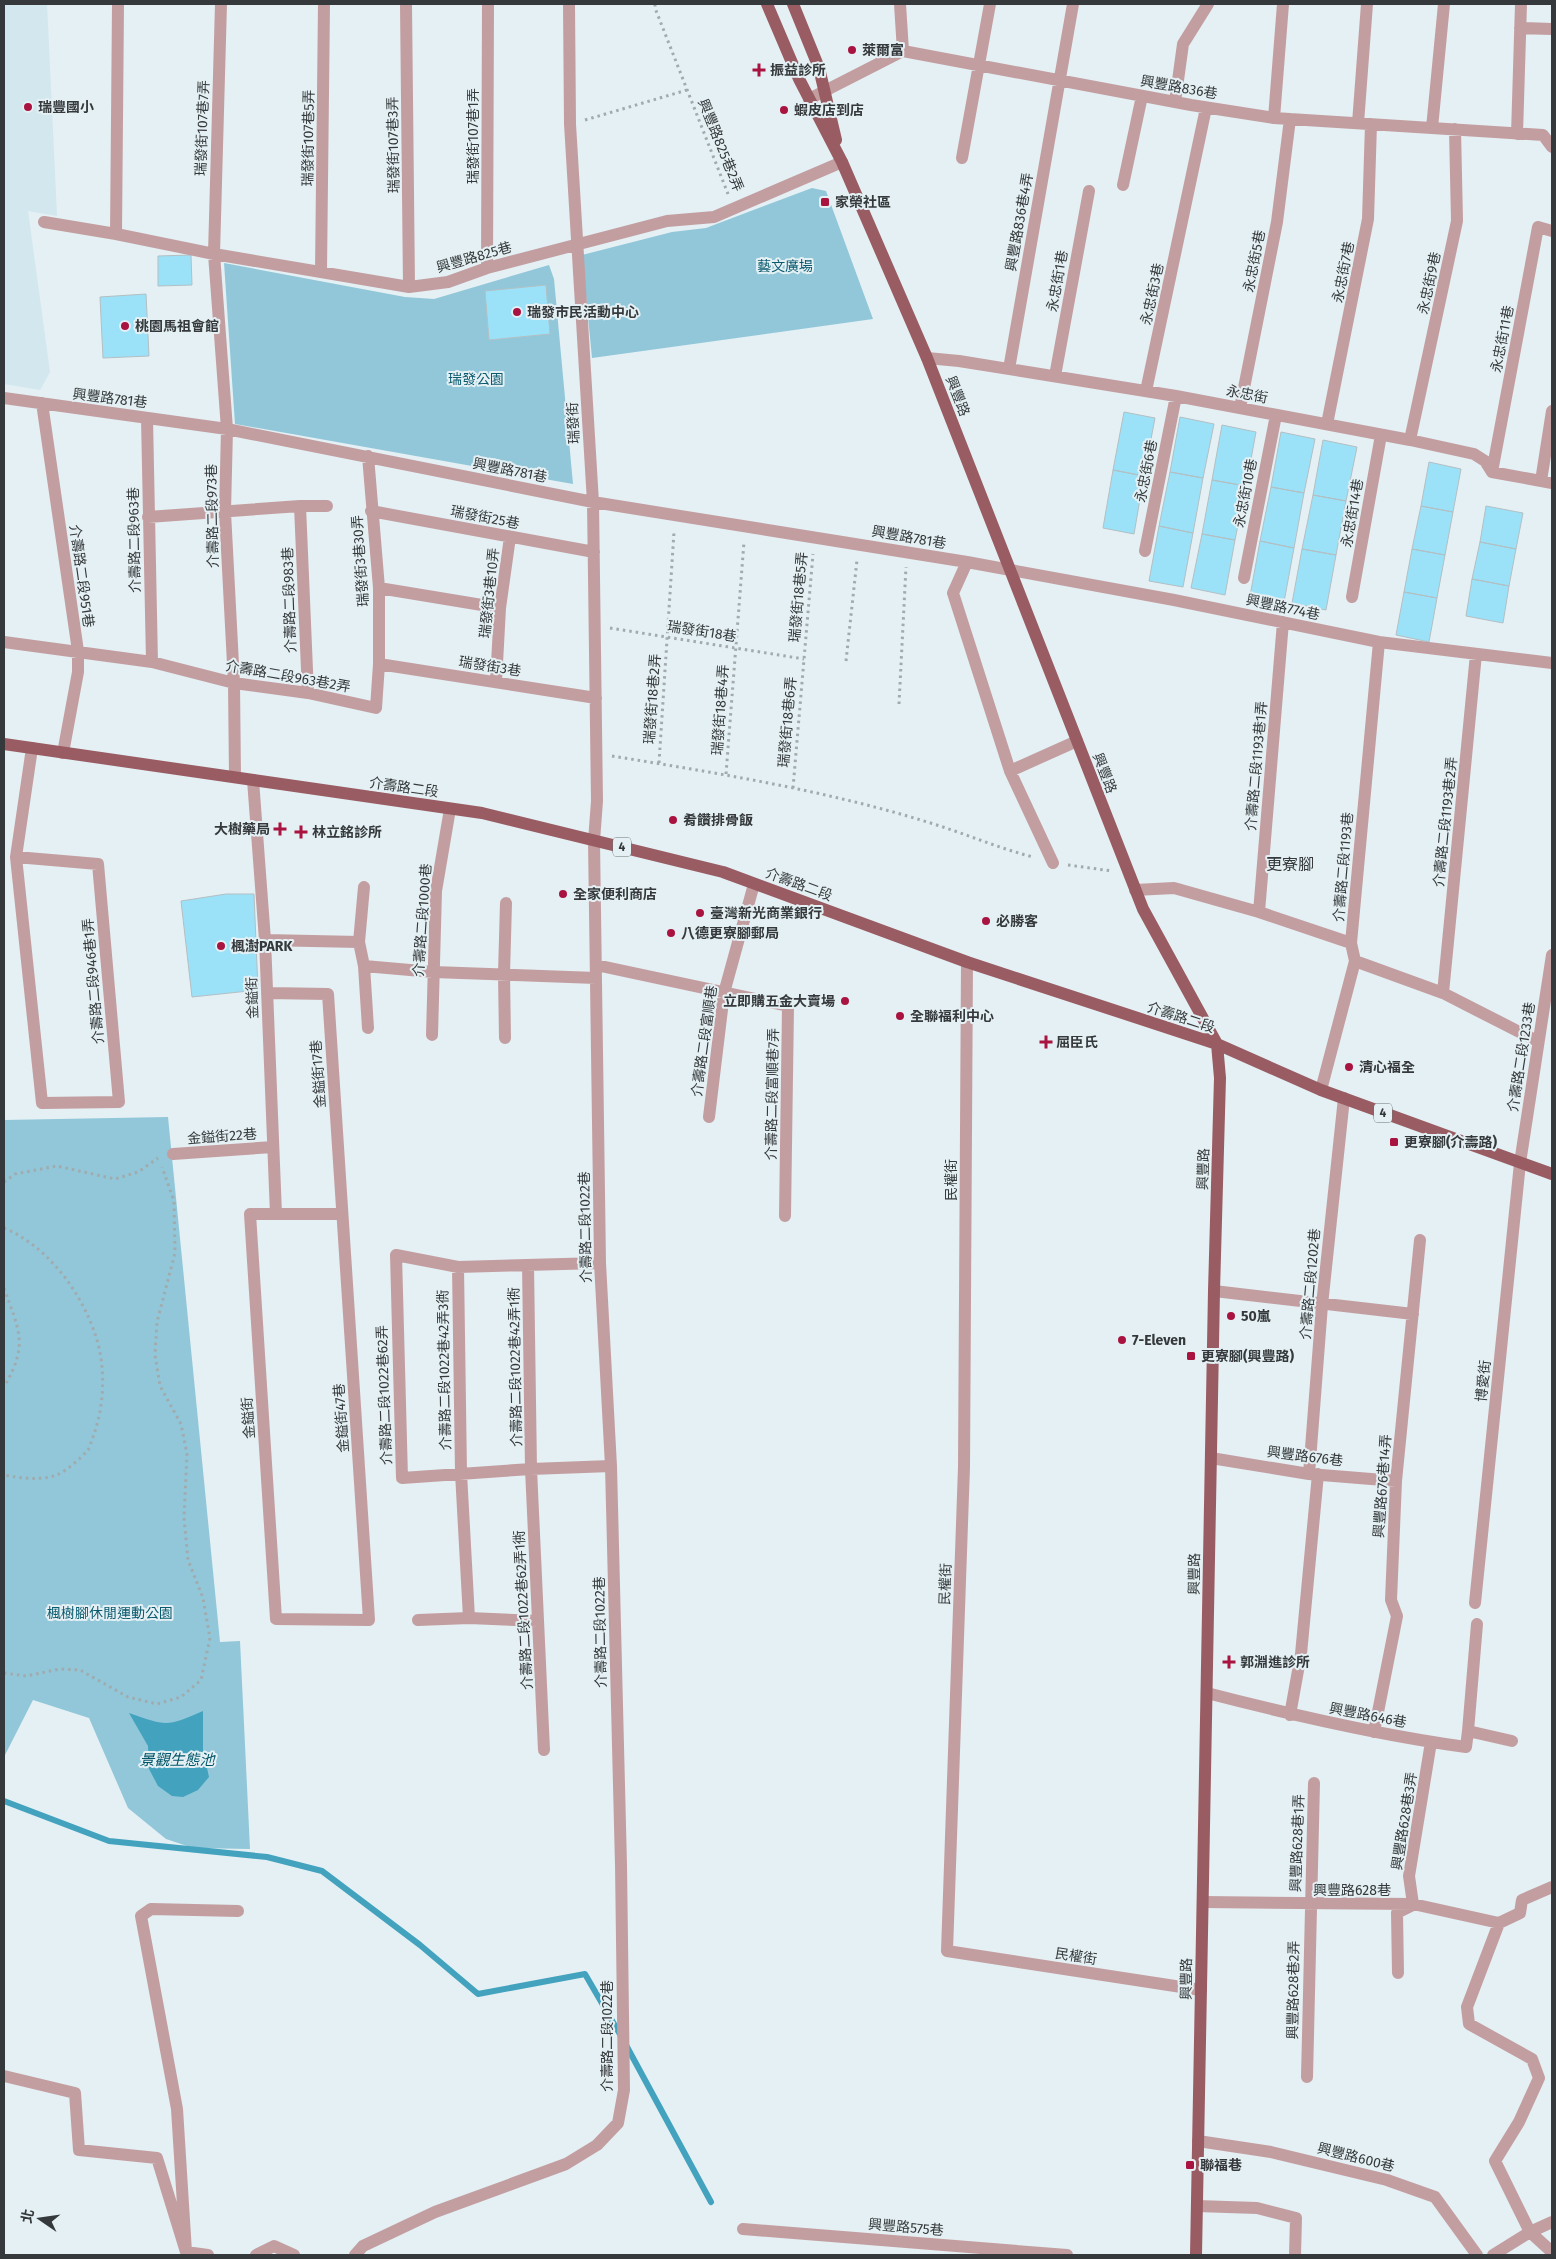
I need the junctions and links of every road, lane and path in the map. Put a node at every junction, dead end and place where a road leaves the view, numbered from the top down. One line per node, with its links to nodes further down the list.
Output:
1 (118, 4): 44 (street)
2 (221, 4): 46 (street, 瑞發街107巷7弄)
3 (324, 4): 48 (street, 瑞發街107巷5弄)
4 (406, 4): 49 (street, 瑞發街107巷3弄)
5 (488, 4): 47 (street, 瑞發街107巷1弄)
6 (569, 4): 31 (street, 瑞發街)
7 (767, 4): 26 (main road, 興豐路)
8 (793, 4): 24 (main road, 興豐路)
9 (900, 4): 20 (street)
10 (990, 4): 21 (street)
11 (1073, 4): 22 (street, 興豐路836巷4弄)
12 (1208, 4): 27 (street)
13 (1283, 4): 29 (street)
14 (1367, 4): 32 (street, 永忠街7巷)
15 (1444, 4): 33 (street)
16 (1521, 4): 18 (street)
17 (655, 6): 23 (path, 興豐路825巷2弄)
18 (1520, 28): 19 (street); 35 (street)
19 (1552, 29)
20 (903, 51): 21 (street, 興豐路836巷); 24 (street)
21 (979, 65): 22 (street, 興豐路836巷); 37 (street)
22 (1059, 80): 25 (street, 興豐路836巷); 51 (street, 興豐路836巷4弄)
23 (687, 90): 31 (path, 興豐路825巷2弄); 41 (path, 興豐路825巷2弄)
24 (824, 92): 26 (street); 38 (main road, 興豐路)
25 (1142, 96): 27 (street, 興豐路836巷); 39 (street)
26 (809, 99): 38 (main road, 興豐路)
27 (1175, 102): 28 (street, 興豐路836巷)
28 (1206, 108): 29 (street, 興豐路836巷); 53 (street, 永忠街3巷)
29 (1274, 118): 30 (street, 興豐路836巷)
30 (1290, 119): 32 (street, 興豐路836巷); 57 (street, 永忠街5巷)
31 (570, 124): 45 (street, 瑞發街)
32 (1364, 124): 33 (street, 興豐路836巷); 61 (street, 永忠街7巷)
33 (1432, 128): 34 (street, 興豐路836巷)
34 (1455, 130): 35 (street, 興豐路836巷); 64 (street, 永忠街9巷)
35 (1517, 134): 36 (street, 興豐路836巷)
36 (1552, 147)
37 (962, 158)
38 (842, 162): 41 (street, 興豐路825巷); 50 (main road, 興豐路)
39 (1123, 185)
40 (1089, 191): 52 (street, 永忠街1巷)
41 (734, 209): 45 (street, 興豐路825巷)
42 (44, 222): 44 (street, 興豐路825巷)
43 (1552, 231): 66 (street, 永忠街11巷)
44 (116, 234): 46 (street, 興豐路825巷)
45 (578, 245): 47 (street, 興豐路825巷); 68 (street, 瑞發街)
46 (214, 254): 48 (street, 興豐路825巷); 62 (street, 介壽路二段973巷)
47 (487, 268): 49 (street, 興豐路825巷)
48 (321, 272): 49 (street, 興豐路825巷)
49 (409, 287)
50 (927, 358): 51 (street, 永忠街); 83 (main road, 興豐路)
51 (1009, 369): 52 (street, 永忠街)
52 (1055, 376): 53 (street, 永忠街)
53 (1146, 391): 54 (street, 永忠街)
54 (1176, 396): 57 (street, 永忠街); 79 (street, 永忠街6巷)
55 (4, 398): 56 (street, 興豐路781巷)
56 (42, 403): 60 (street, 興豐路781巷); 94 (street, 介壽路二段951巷)
57 (1240, 408): 59 (street, 永忠街)
58 (1552, 411): 67 (street)
59 (1276, 415): 61 (street, 永忠街); 84 (street, 永忠街10巷)
60 (148, 418): 62 (street, 興豐路781巷); 74 (street, 介壽路二段963巷)
61 (1327, 424): 63 (street, 永忠街)
62 (228, 429): 65 (street, 興豐路781巷); 72 (street, 介壽路二段973巷)
63 (1381, 435): 64 (street, 永忠街); 86 (street, 永忠街14巷)
64 (1410, 440): 66 (street, 永忠街)
65 (368, 456): 68 (street, 興豐路781巷); 71 (street, 瑞發街3巷30弄)
66 (1492, 472): 67 (street)
67 (1546, 482)
68 (592, 502): 73 (street, 興豐路781巷); 80 (street, 瑞發街)
69 (300, 506): 70 (street); 72 (street); 103 (street, 介壽路二段983巷)
70 (327, 506)
71 (371, 511): 76 (street, 瑞發街25巷); 85 (street, 瑞發街3巷30弄)
72 (225, 512): 74 (street); 102 (street, 介壽路二段973巷)
73 (675, 516): 75 (street, 興豐路781巷); 90 (path, 瑞發街18巷2弄)
74 (148, 517): 98 (street, 介壽路二段963巷)
75 (745, 527): 77 (street, 興豐路781巷); 93 (path, 瑞發街18巷4弄)
76 (510, 537): 80 (street, 瑞發街25巷); 87 (street, 瑞發街3巷10弄)
77 (815, 537): 78 (street, 興豐路781巷); 96 (path, 瑞發街18巷5弄)
78 (858, 544): 81 (street, 興豐路781巷); 97 (path)
79 (1145, 551)
80 (594, 552): 89 (street, 瑞發街)
81 (907, 552): 82 (street, 興豐路781巷); 105 (path)
82 (967, 562): 83 (street, 興豐路781巷); 112 (street)
83 (1010, 571): 88 (street, 興豐路774巷); 106 (main road, 興豐路)
84 (1244, 578)
85 (379, 588): 87 (street); 100 (street, 瑞發街3巷30弄)
86 (1352, 598)
87 (500, 608): 101 (street, 瑞發街3巷10弄)
88 (1283, 622): 92 (street, 興豐路774巷); 126 (street, 介壽路二段1193巷1弄)
89 (595, 626): 90 (path, 瑞發街18巷); 104 (street, 瑞發街)
90 (668, 637): 93 (path, 瑞發街18巷); 111 (path, 瑞發街18巷2弄)
91 (4, 642): 94 (street, 介壽路二段963巷2弄)
92 (1379, 642): 95 (street, 興豐路774巷); 129 (street, 介壽路二段1193巷)
93 (735, 648): 96 (path, 瑞發街18巷); 113 (path, 瑞發街18巷4弄)
94 (78, 651): 98 (street, 介壽路二段963巷2弄); 109 (street, 介壽路二段951巷)
95 (1476, 654): 99 (street, 興豐路774巷); 141 (street, 介壽路二段1193巷2弄)
96 (804, 659): 116 (path, 瑞發街18巷6弄)
97 (846, 661)
98 (152, 662): 102 (street, 介壽路二段963巷2弄)
99 (1552, 663)
100 (379, 664): 101 (street, 瑞發街3巷); 103 (street, 介壽路二段963巷2弄)
101 (496, 682): 104 (street, 瑞發街3巷)
102 (234, 683): 103 (street, 介壽路二段963巷2弄); 114 (street, 介壽路二段973巷)
103 (308, 693)
104 (596, 698): 110 (street, 瑞發街)
105 (899, 704)
106 (1077, 741): 112 (street); 121 (main road, 興豐路)
107 (4, 744): 108 (main road, 介壽路二段 / 4)
108 (32, 748): 109 (main road, 介壽路二段 / 4); 119 (street)
109 (63, 753): 114 (main road, 介壽路二段 / 4)
110 (597, 753): 111 (path); 118 (street, 瑞發街)
111 (659, 763): 113 (path)
112 (1010, 771): 120 (street)
113 (726, 774): 116 (path)
114 (235, 778): 115 (main road, 介壽路二段 / 4)
115 (253, 780): 117 (main road, 介壽路二段 / 4); 127 (street, 金鎰街)
116 (793, 788): 120 (path)
117 (450, 809): 118 (main road, 介壽路二段 / 4); 135 (street, 介壽路二段1000巷)
118 (594, 840): 122 (main road, 介壽路二段 / 4); 133 (street, 介壽路二段1022巷)
119 (16, 857): 119 (street, 介壽路二段946巷1弄)
120 (1053, 863): 121 (path)
121 (1127, 870): 124 (main road, 興豐路)
122 (754, 884): 131 (main road, 介壽路二段 / 4); 140 (street, 介壽路二段富順巷)
123 (364, 887): 128 (street)
124 (1135, 890): 126 (street); 146 (main road, 興豐路)
125 (506, 903): 136 (street)
126 (1259, 912): 129 (street)
127 (265, 940): 128 (street); 139 (street, 金鎰街)
128 (359, 942): 134 (street)
129 (1351, 943): 132 (street, 介壽路二段1193巷)
130 (1552, 955): 138 (street, 介壽路二段1233巷)
131 (967, 962): 146 (main road, 介壽路二段 / 4); 197 (street, 民權街)
132 (1355, 962): 141 (street); 147 (street, 介壽路二段1193巷)
133 (596, 965): 137 (street, 介壽路二段1022巷); 140 (street)
134 (364, 966): 135 (street); 142 (street)
135 (433, 972): 136 (street); 143 (street, 介壽路二段1000巷)
136 (504, 974): 137 (street); 144 (street)
137 (596, 978): 160 (street, 介壽路二段1022巷)
138 (1550, 986): 145 (street, 介壽路二段1233巷)
139 (267, 993): 150 (street, 金鎰街); 156 (street, 金鎰街17巷)
140 (724, 993): 149 (street, 介壽路二段富順巷); 157 (street, 介壽路二段富順巷7弄)
141 (1443, 994): 145 (street)
142 (368, 1028)
143 (432, 1035)
144 (505, 1038)
145 (1537, 1041): 152 (street, 介壽路二段1233巷)
146 (1217, 1044): 147 (main road, 介壽路二段 / 4); 164 (main road, 興豐路)
147 (1321, 1090): 148 (main road, 介壽路二段 / 4)
148 (1344, 1098): 152 (main road, 介壽路二段 / 4); 165 (street, 介壽路二段1202巷)
149 (709, 1117)
150 (273, 1148): 151 (street, 金鎰街22巷); 155 (street, 金鎰街)
151 (173, 1154)
152 (1520, 1163): 153 (main road, 介壽路二段 / 4); 175 (street, 博愛街)
153 (1552, 1174)
154 (4, 1182): 181 (path)
155 (276, 1214): 156 (street); 177 (street, 金鎰街)
156 (342, 1214): 177 (street, 金鎰街47巷)
157 (785, 1216)
158 (4, 1228): 173 (path)
159 (1420, 1240): 166 (street, 興豐路676巷14弄)
160 (600, 1263): 161 (street); 169 (street, 介壽路二段1022巷)
161 (528, 1265): 162 (street); 170 (street, 介壽路二段1022巷42弄1衖)
162 (458, 1267): 171 (street, 介壽路二段1022巷42弄3衖); 171 (street, 介壽路二段1022巷62弄)
163 (4, 1288): 167 (path)
164 (1214, 1291): 165 (street); 168 (main road, 興豐路)
165 (1322, 1305): 166 (street); 172 (street, 介壽路二段1202巷)
166 (1412, 1314): 174 (street, 興豐路676巷14弄)
167 (4, 1387)
168 (1211, 1458): 172 (street, 興豐路676巷); 182 (main road, 興豐路)
169 (610, 1466): 170 (street, 介壽路二段1022巷62弄); 210 (street, 介壽路二段1022巷)
170 (531, 1469): 171 (street, 介壽路二段1022巷62弄); 179 (street, 介壽路二段1022巷62弄1衖)
171 (461, 1473): 176 (street, 介壽路二段1022巷42弄3衖)
172 (1314, 1474): 174 (street, 興豐路676巷); 183 (street, 介壽路二段1202巷)
173 (4, 1475)
174 (1396, 1481): 185 (street, 興豐路676巷14弄)
175 (1476, 1603)
176 (468, 1618): 178 (street); 179 (street)
177 (276, 1619)
178 (418, 1620)
179 (538, 1622): 188 (street, 介壽路二段1022巷62弄1衖)
180 (1477, 1624): 184 (street)
181 (4, 1673)
182 (1206, 1693): 183 (street, 興豐路646巷); 191 (main road, 興豐路)
183 (1290, 1715): 185 (street, 興豐路646巷)
184 (1468, 1731): 186 (street); 187 (street, 興豐路646巷)
185 (1374, 1732): 187 (street, 興豐路646巷)
186 (1512, 1741)
187 (1431, 1742): 192 (street, 興豐路628巷3弄)
188 (544, 1750)
189 (1314, 1783): 193 (street, 興豐路628巷1弄)
190 (1552, 1887): 195 (street)
191 (1203, 1902): 193 (street, 興豐路628巷); 197 (main road, 興豐路)
192 (1413, 1904): 193 (street, 興豐路628巷); 195 (street, 興豐路628巷); 196 (street)
193 (1310, 1905): 199 (street, 興豐路628巷2弄)
194 (238, 1911): 205 (street)
195 (1499, 1923): 204 (street)
196 (1398, 1973)
197 (1201, 1990): 200 (main road, 興豐路)
198 (4, 2076): 205 (street)
199 (1307, 2077)
200 (1198, 2141): 201 (main road, 興豐路); 214 (street, 興豐路600巷)
201 (1197, 2206): 212 (main road, 興豐路); 213 (street)
202 (1552, 2222): 204 (street)
203 (743, 2230): 211 (street, 興豐路575巷)
204 (1530, 2232): 206 (street); 215 (street)
205 (186, 2252): 207 (street)
206 (1552, 2252)
207 (208, 2255)
208 (256, 2255): 209 (street)
209 (294, 2255)
210 (354, 2255)
211 (1067, 2255)
212 (1196, 2255)
213 (1295, 2255)
214 (1477, 2255)
215 (1493, 2255)

